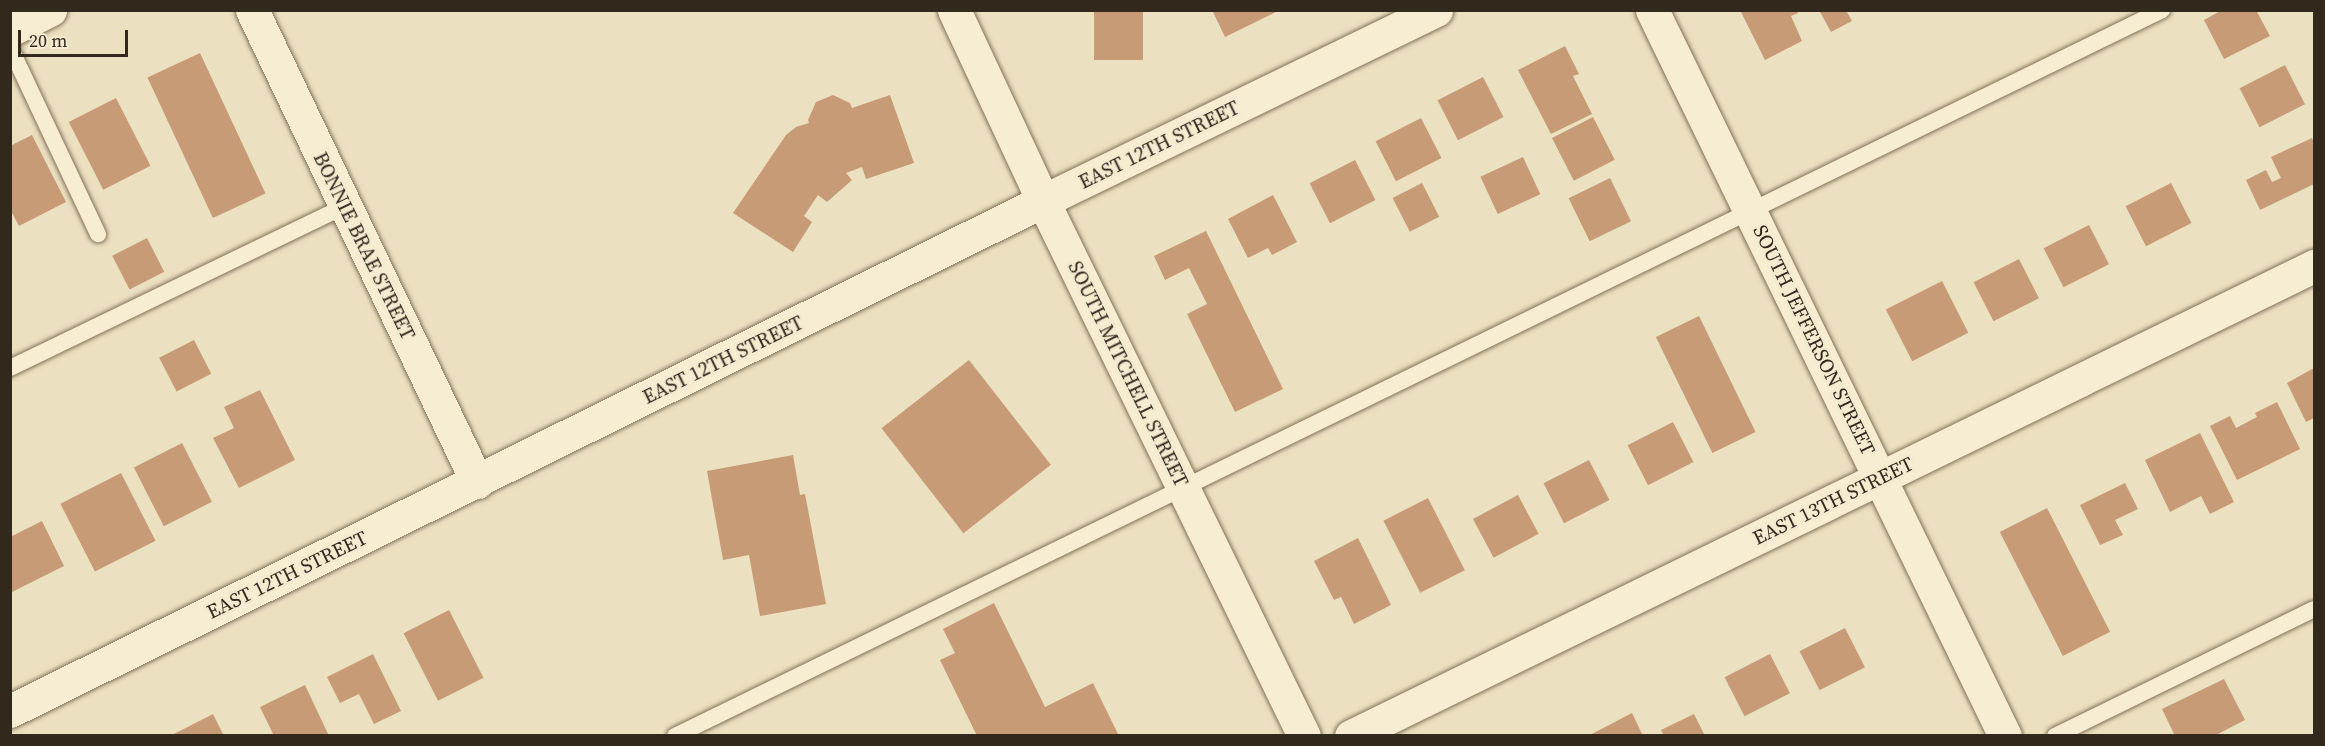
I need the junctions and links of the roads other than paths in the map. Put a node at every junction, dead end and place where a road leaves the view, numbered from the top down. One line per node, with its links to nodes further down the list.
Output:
1 (50, 10): 7 (street)
2 (252, 10): 10 (street, BONNIE BRAE STREET)
3 (954, 10): 9 (street, SOUTH MITCHELL STREET)
4 (1436, 10): 9 (street, EAST 12TH STREET)
5 (1652, 10): 11 (street, SOUTH JEFFERSON STREET)
6 (2162, 10): 11 (lane)
7 (10, 30)
8 (10, 47): 12 (lane)
9 (1043, 201): 16 (street, EAST 12TH STREET); 17 (street, SOUTH MITCHELL STREET)
10 (345, 206): 14 (lane); 16 (street, BONNIE BRAE STREET)
11 (1750, 211): 15 (street, SOUTH JEFFERSON STREET); 17 (lane)
12 (98, 234)
13 (2314, 266): 15 (street, EAST 13TH STREET)
14 (10, 368)
15 (1881, 478): 22 (street, EAST 13TH STREET); 23 (street, SOUTH JEFFERSON STREET)
16 (477, 482): 19 (street, EAST 12TH STREET)
17 (1183, 488): 20 (lane); 21 (street, SOUTH MITCHELL STREET)
18 (2314, 609): 24 (lane)
19 (10, 711)
20 (675, 735)
21 (1304, 735)
22 (1351, 735)
23 (2005, 735)
24 (2055, 735)

